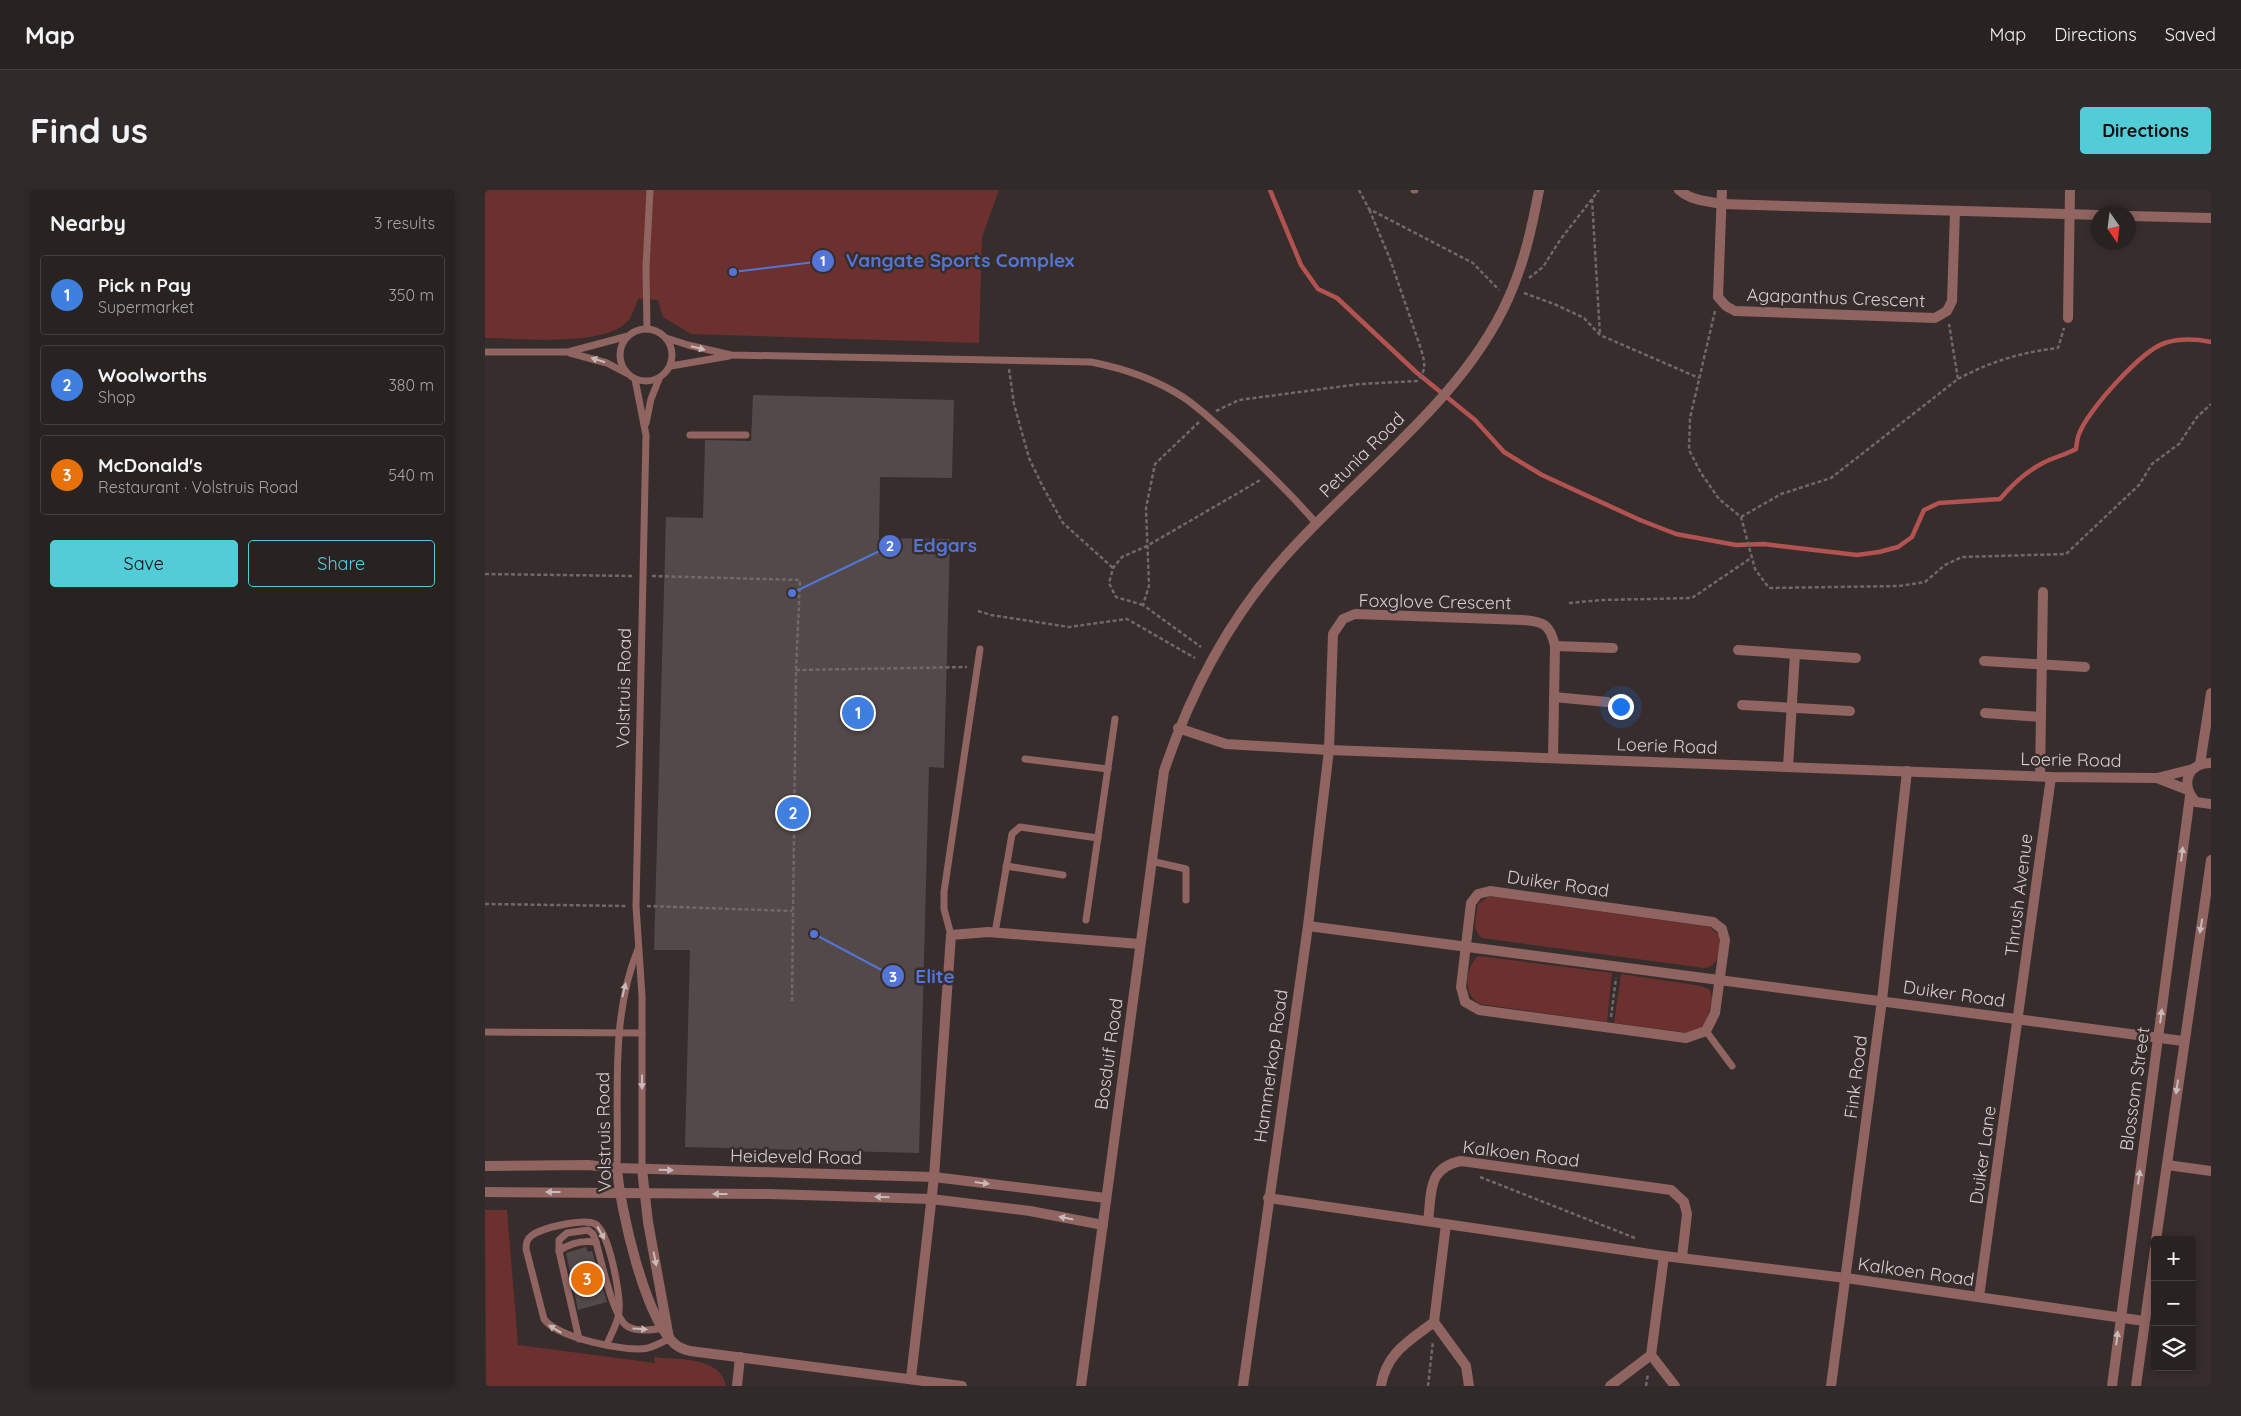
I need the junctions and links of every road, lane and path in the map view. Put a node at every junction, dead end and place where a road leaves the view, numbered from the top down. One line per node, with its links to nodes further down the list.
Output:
1 (650, 190): 22 (lane)
2 (1359, 190): 10 (path)
3 (1539, 190): 43 (street, Petunia Road)
4 (1599, 190): 8 (path)
5 (1679, 190): 9 (street)
6 (1722, 190): 9 (street)
7 (2070, 190): 12 (street)
8 (1592, 199): 16 (path); 23 (path)
9 (1722, 204): 11 (street); 19 (street)
10 (1369, 209): 17 (path); 37 (path)
11 (1955, 211): 12 (street); 20 (street, Agapanthus Crescent)
12 (2069, 215): 13 (street); 21 (street)
13 (2091, 215)
14 (2136, 216): 15 (street)
15 (2211, 218)
16 (1529, 278)
17 (1499, 291)
18 (1524, 293): 23 (path)
19 (1719, 297): 20 (street, Agapanthus Crescent); 32 (path)
20 (1947, 311): 35 (path)
21 (2068, 318): 35 (path)
22 (647, 329): 24 (lane); 25 (lane)
23 (1600, 335): 32 (path)
24 (628, 336): 27 (lane); 31 (lane)
25 (666, 338): 28 (lane, one-way to 28); 30 (lane)
26 (485, 352): 27 (lane)
27 (567, 352): 31 (lane, one-way to 27)
28 (731, 355): 29 (lane); 30 (lane)
29 (1007, 360): 37 (lane); 46 (path)
30 (671, 366): 34 (lane)
31 (627, 374): 33 (lane)
32 (1699, 378): 42 (path)
33 (635, 379): 34 (lane); 38 (lane, Volstruis Road)
34 (659, 379): 38 (lane, Volstruis Road)
35 (1958, 379): 42 (path)
36 (2211, 404): 45 (path)
37 (1206, 415): 41 (lane); 44 (path)
38 (645, 428): 48 (lane, Volstruis Road)
39 (689, 435): 40 (lane)
40 (746, 435)
41 (1270, 474): 43 (lane); 44 (path)
42 (1741, 517): 45 (path)
43 (1316, 523): 75 (street, Petunia Road)
44 (1147, 546): 46 (path); 51 (path)
45 (1751, 558): 50 (path)
46 (1113, 568): 51 (path)
47 (485, 574): 48 (path)
48 (642, 576): 65 (path); 100 (lane, Volstruis Road)
49 (2043, 592): 62 (street)
50 (1569, 603)
51 (1143, 605): 54 (path)
52 (978, 612): 59 (path)
53 (1555, 646): 55 (street); 67 (street, Foxglove Crescent); 76 (street, Foxglove Crescent)
54 (1201, 647)
55 (1613, 648)
56 (980, 649): 63 (lane)
57 (1738, 650): 58 (street)
58 (1795, 654): 60 (street); 70 (street)
59 (1195, 658)
60 (1856, 658)
61 (1984, 661): 62 (street)
62 (2041, 665): 64 (street); 73 (street)
63 (977, 666): 65 (path); 97 (lane)
64 (2085, 667)
65 (796, 670): 104 (path)
66 (2211, 693): 79 (street)
67 (1554, 697): 68 (street); 77 (street, Foxglove Crescent)
68 (1607, 702)
69 (1742, 705): 70 (street)
70 (1791, 708): 71 (street); 80 (street)
71 (1849, 711)
72 (1985, 713): 73 (street)
73 (2041, 717): 83 (street)
74 (1115, 719): 81 (lane)
75 (1178, 728): 76 (street, Loerie Road); 90 (street, Bosduif Road)
76 (1329, 750): 77 (street, Loerie Road); 95 (street, Hammerkop Road)
77 (1553, 758): 80 (street, Loerie Road)
78 (1025, 759): 81 (lane)
79 (2202, 765): 85 (street, Loerie Road); 86 (street, Blossom Street)
80 (1788, 767): 82 (street, Loerie Road)
81 (1108, 769): 88 (lane)
82 (1907, 771): 83 (street, Loerie Road); 103 (street, Fink Road)
83 (2040, 776): 84 (street, Loerie Road)
84 (2051, 777): 85 (street, Loerie Road); 105 (street, Thrush Avenue)
85 (2157, 778): 86 (street, Loerie Road)
86 (2189, 793): 87 (street, Loerie Road); 111 (street, Blossom Street, one-way to 86)
87 (2211, 804)
88 (1098, 838): 91 (lane); 94 (lane)
89 (2211, 860): 112 (street, one-way to 112)
90 (1151, 861): 93 (lane); 98 (street, Bosduif Road)
91 (1006, 866): 92 (lane); 96 (lane)
92 (1063, 876)
93 (1186, 900)
94 (1086, 920)
95 (1308, 926): 99 (street, Duiker Road); 126 (street, Hammerkop Road)
96 (995, 933): 97 (street); 98 (street)
97 (951, 935): 120 (street)
98 (1140, 944): 125 (street, Bosduif Road)
99 (1464, 946): 102 (street, Duiker Road); 102 (street, Duiker Road); 107 (street, Duiker Road)
100 (638, 948): 109 (lane, Volstruis Road, one-way to 100); 110 (lane, Volstruis Road)
101 (1617, 972): 106 (path)
102 (1720, 981): 103 (street, Duiker Road); 107 (street, Duiker Road)
103 (1882, 1000): 105 (street, Duiker Road); 137 (street, Fink Road)
104 (792, 1001)
105 (2019, 1019): 111 (street, Duiker Road); 138 (street, Duiker Lane)
106 (1611, 1021)
107 (1706, 1031): 113 (lane)
108 (485, 1032): 109 (lane)
109 (619, 1033): 110 (lane); 116 (lane, Volstruis Road)
110 (642, 1033): 117 (lane, Volstruis Road, one-way to 117)
111 (2158, 1039): 112 (street, Duiker Road); 140 (street, Blossom Street, one-way to 111)
112 (2183, 1041): 114 (street, one-way to 114)
113 (1732, 1066)
114 (2167, 1165): 118 (street); 130 (street)
115 (485, 1166): 116 (street, Heideveld Road)
116 (617, 1168): 117 (street, Heideveld Road); 122 (street, Volstruis Road)
117 (642, 1169): 120 (street, Heideveld Road, one-way to 120); 123 (street, Volstruis Road)
118 (2211, 1171)
119 (1473, 1174): 131 (path)
120 (934, 1177): 124 (street); 125 (street, Heideveld Road, one-way to 125)
121 (485, 1192): 122 (street, one-way to 121)
122 (619, 1192): 123 (street); 143 (street, Volstruis Road)
123 (645, 1193): 124 (street, one-way to 123); 143 (street, Volstruis Road, one-way to 143)
124 (931, 1198): 129 (street, one-way to 124); 149 (street)
125 (1106, 1198): 129 (street, Bosduif Road)
126 (1268, 1198): 127 (street, Kalkoen Road); 153 (street, Hammerkop Road)
127 (1428, 1221): 128 (street, Kalkoen Road); 135 (street, Kalkoen Road)
128 (1446, 1224): 134 (street, Kalkoen Road); 142 (street)
129 (1103, 1225): 152 (street, Bosduif Road)
130 (2157, 1236)
131 (1637, 1239)
132 (596, 1242): 133 (lane); 133 (lane); 139 (lane)
133 (559, 1251): 144 (lane)
134 (1664, 1256): 135 (street, Kalkoen Road); 147 (street)
135 (1683, 1257): 137 (street, Kalkoen Road)
136 (2151, 1275): 141 (street)
137 (1846, 1278): 138 (street, Kalkoen Road); 159 (street, Fink Road)
138 (1979, 1297): 140 (street, Kalkoen Road)
139 (619, 1314): 143 (lane, one-way to 143); 144 (lane, one-way to 139); 146 (lane)
140 (2119, 1317): 141 (street, Kalkoen Road); 160 (street, Blossom Street, one-way to 140)
141 (2144, 1321): 161 (street)
142 (1434, 1322): 154 (street); 155 (path); 156 (street)
143 (665, 1327): 145 (street, Volstruis Road)
144 (579, 1338): 146 (lane)
145 (669, 1339): 146 (lane); 148 (street)
146 (607, 1344)
147 (1651, 1355): 157 (street); 158 (street)
148 (740, 1358): 149 (street); 150 (street)
149 (911, 1378): 151 (street)
150 (737, 1386)
151 (961, 1386)
152 (1081, 1386)
153 (1243, 1386)
154 (1381, 1386)
155 (1427, 1386)
156 (1469, 1386)
157 (1609, 1386)
158 (1675, 1386)
159 (1831, 1386)
160 (2112, 1386)
161 (2136, 1386)

